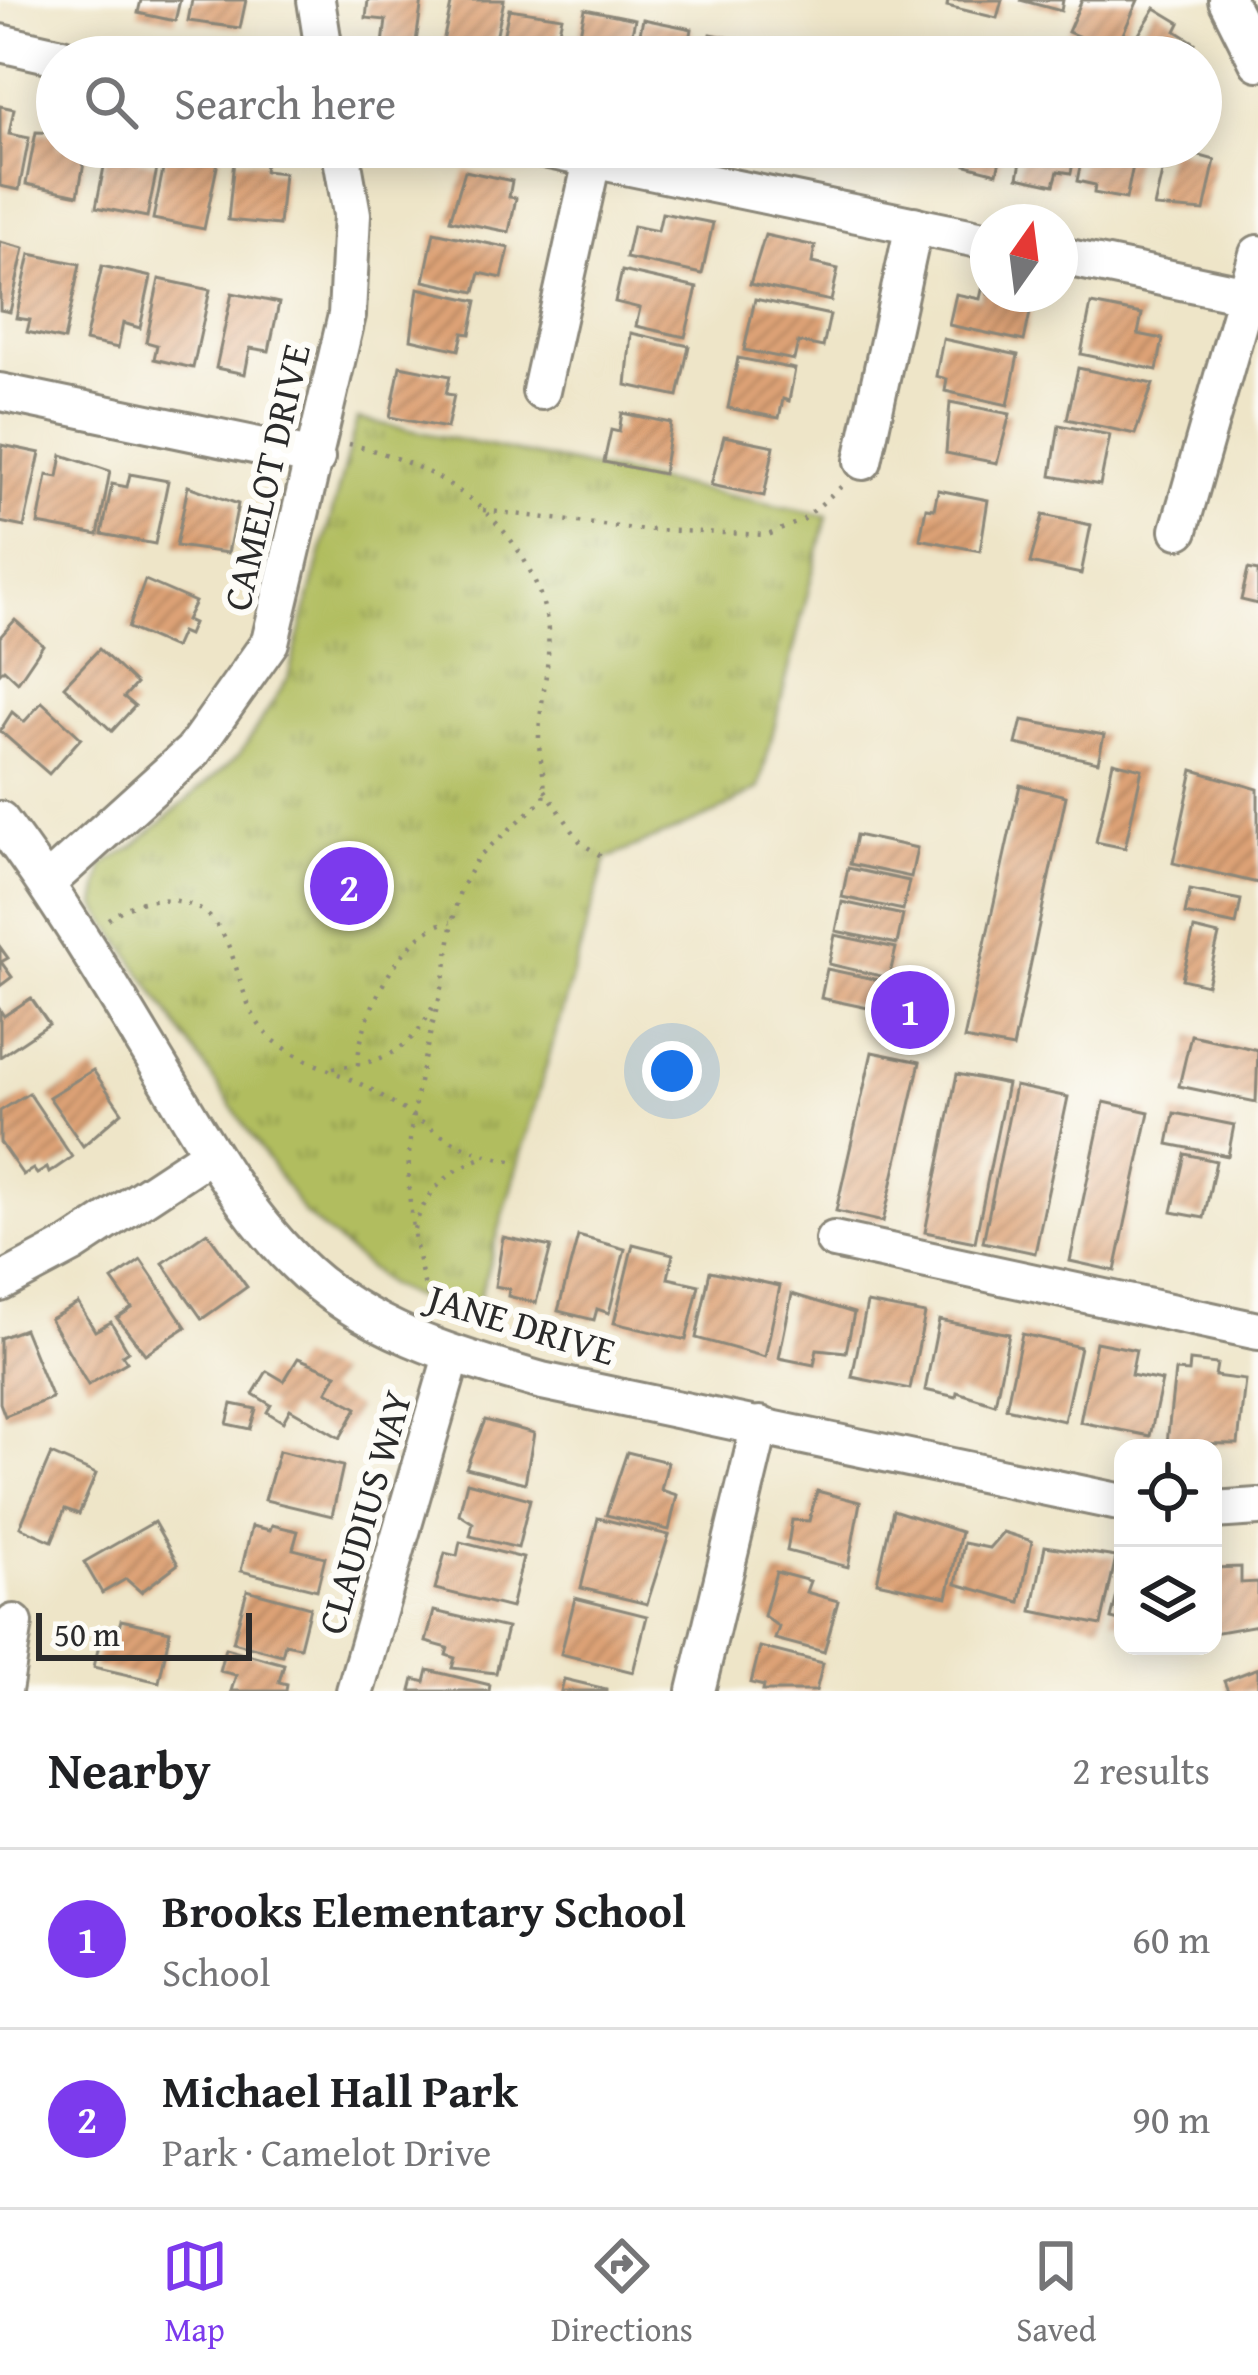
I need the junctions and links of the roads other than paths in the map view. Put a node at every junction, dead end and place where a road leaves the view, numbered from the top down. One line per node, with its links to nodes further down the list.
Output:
1 (316, 0): 3 (street)
2 (1227, 0): 6 (street)
3 (322, 36)
4 (0, 44): 5 (street)
5 (36, 52)
6 (1258, 62)
7 (344, 168): 17 (street, CAMELOT DRIVE)
8 (590, 168): 15 (street)
9 (649, 168): 10 (street)
10 (914, 225): 11 (street); 18 (street)
11 (970, 237)
12 (1258, 254): 14 (street)
13 (1078, 260): 14 (street)
14 (1248, 295): 19 (street)
15 (541, 391)
16 (0, 392): 17 (street)
17 (328, 450): 21 (street, CAMELOT DRIVE)
18 (863, 461)
19 (1179, 530)
20 (0, 820): 21 (street, JANE DRIVE)
21 (47, 883): 22 (street, JANE DRIVE)
22 (211, 1154): 24 (street); 26 (street, JANE DRIVE)
23 (834, 1240): 25 (street)
24 (0, 1283)
25 (1258, 1331)
26 (452, 1356): 27 (street, JANE DRIVE); 33 (street, CLAUDIUS WAY)
27 (760, 1425): 28 (street, JANE DRIVE); 34 (street)
28 (1114, 1501)
29 (1258, 1507): 30 (street)
30 (1222, 1509)
31 (14, 1623): 32 (street)
32 (3, 1691)
33 (356, 1691)
34 (696, 1691)

